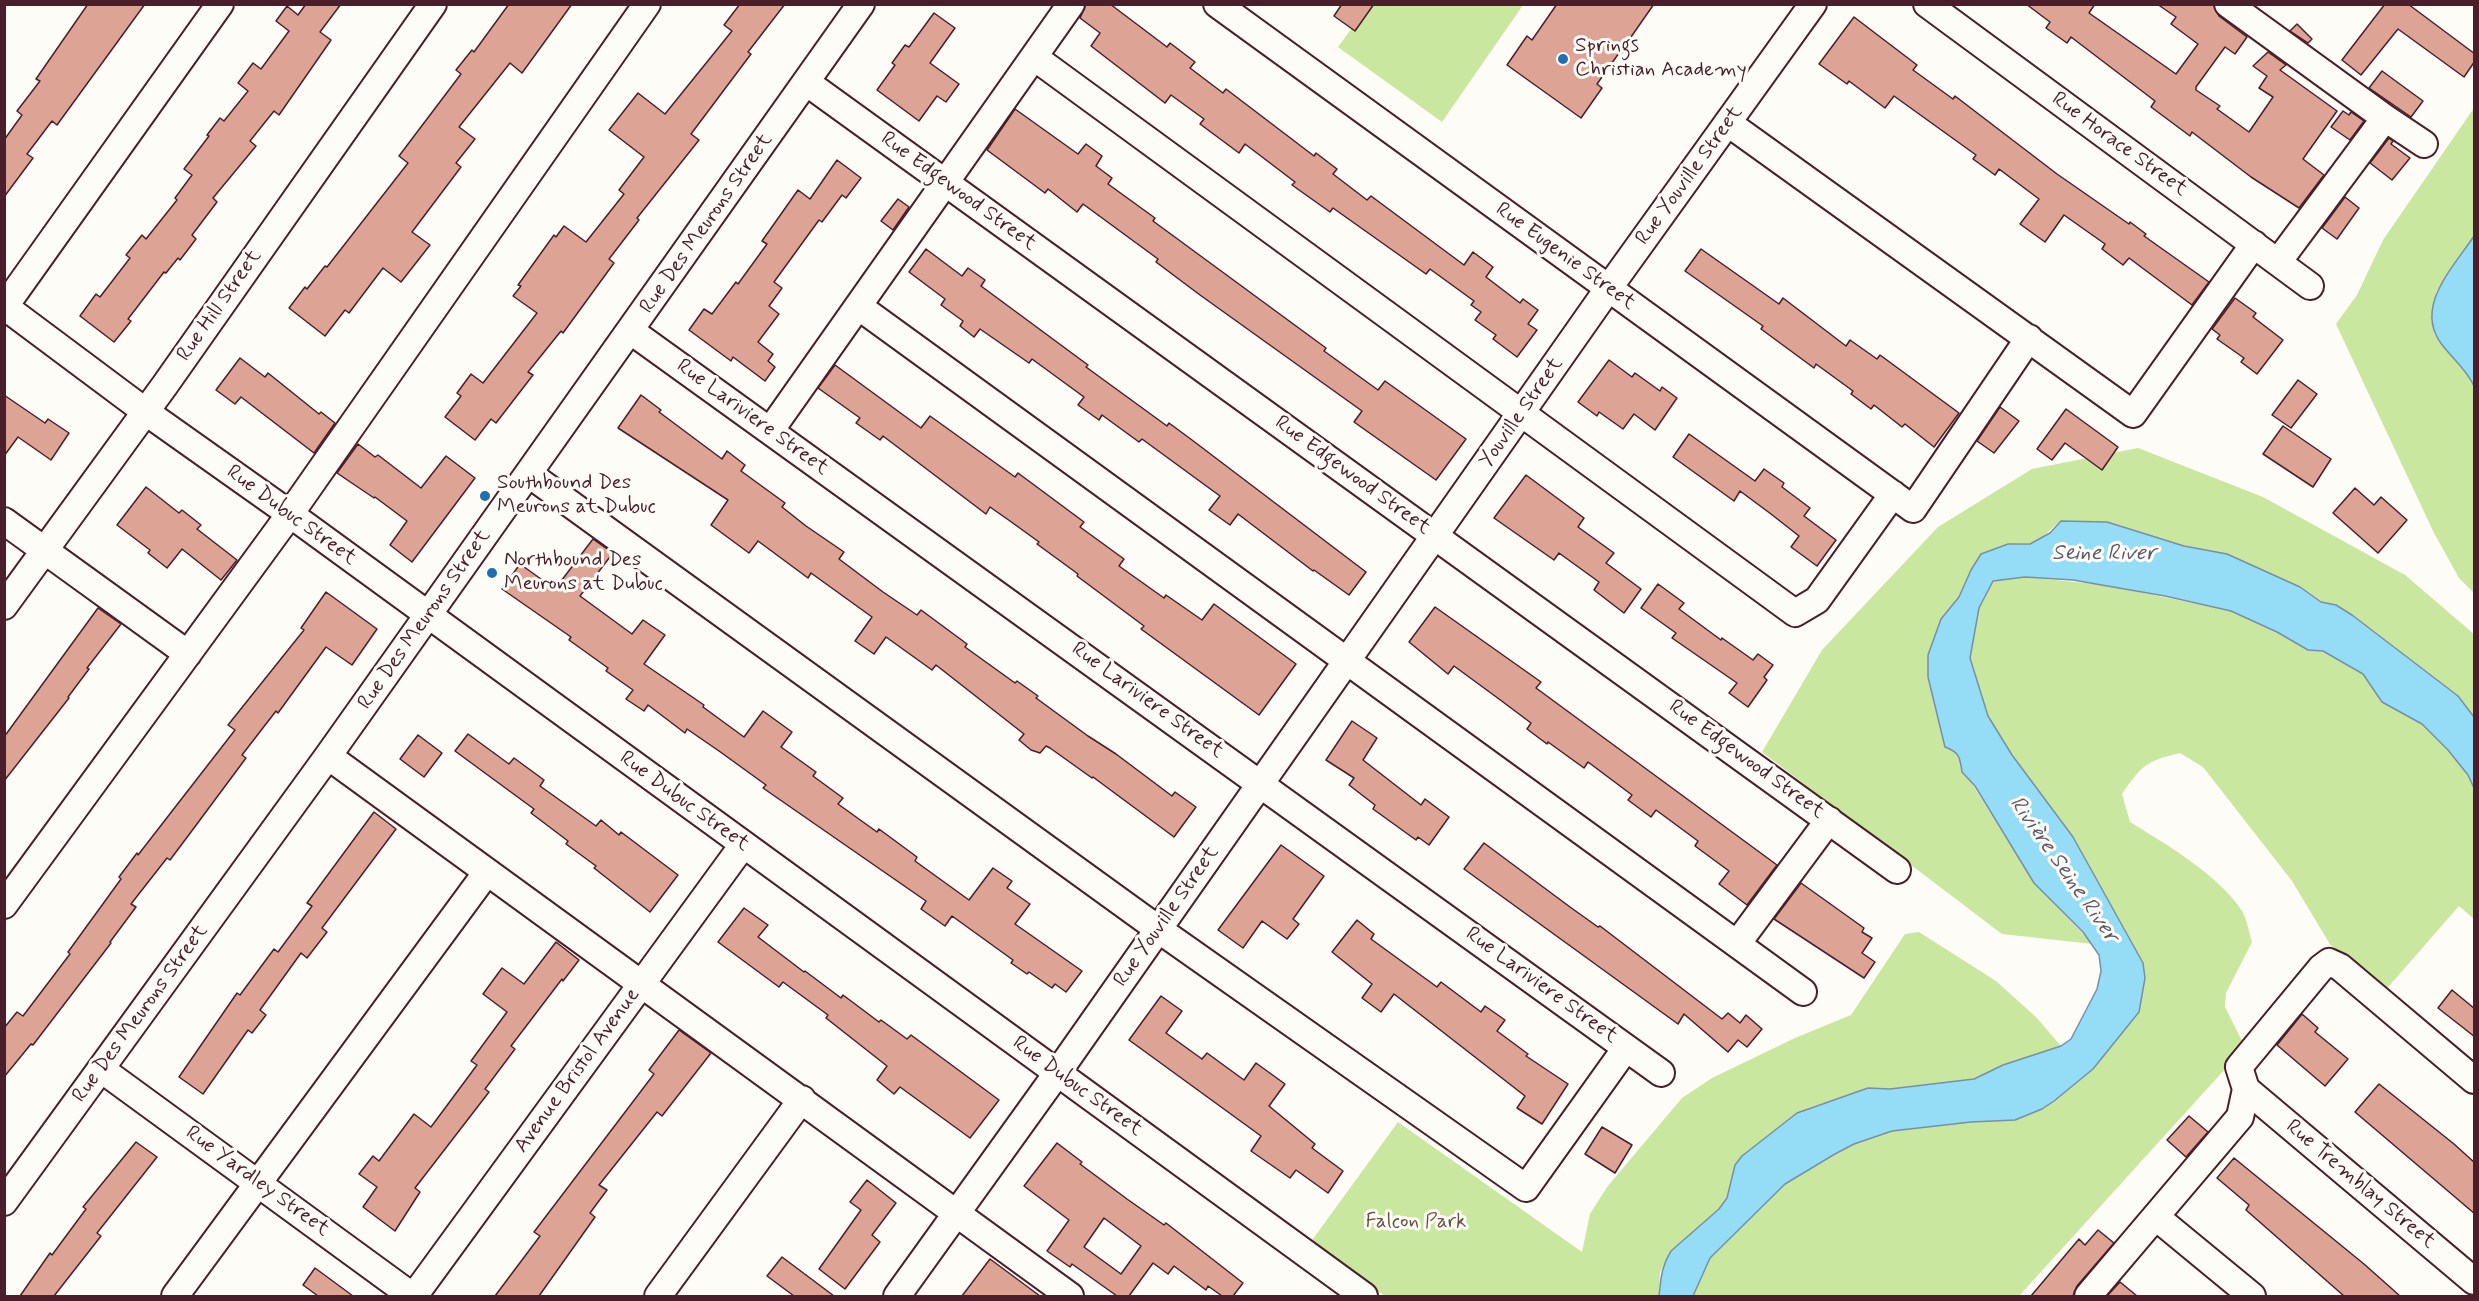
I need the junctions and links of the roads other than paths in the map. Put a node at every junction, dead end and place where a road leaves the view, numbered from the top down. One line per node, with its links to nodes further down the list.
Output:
1 (219, 4): 20 (street)
2 (433, 4): 24 (street, Rue Hill Street)
3 (647, 4): 29 (street)
4 (861, 4): 11 (street, Rue Des Meurons Street)
5 (1071, 4): 10 (street)
6 (1217, 4): 19 (street, Rue Eugenie Street)
7 (1813, 4): 13 (street, Rue Youville Street)
8 (1927, 4): 16 (street, Rue Horace Street)
9 (2228, 4): 12 (street)
10 (1034, 57): 15 (street); 25 (street)
11 (806, 82): 15 (street, Rue Edgewood Street); 22 (street, Rue Des Meurons Street)
12 (2385, 118): 14 (street); 17 (street)
13 (1728, 123): 19 (street, Rue Youville Street); 23 (street)
14 (2424, 144)
15 (945, 183): 21 (street); 31 (street, Rue Edgewood Street)
16 (2254, 244): 17 (street, Rue Horace Street); 23 (street)
17 (2278, 262): 18 (street, Rue Horace Street)
18 (2310, 286)
19 (1608, 289): 25 (street, Youville Street); 28 (street, Rue Eugenie Street)
20 (5, 306): 24 (street, Rue Dubuc Street)
21 (858, 306): 26 (street); 36 (street)
22 (631, 331): 26 (street, Rue Lariviere Street); 27 (street, Rue Des Meurons Street)
23 (2029, 338): 28 (street, Rue Eugenie Street)
24 (146, 412): 29 (street, Rue Dubuc Street); 32 (street, Rue Hill Street)
25 (1522, 412): 28 (street); 31 (street, Youville Street)
26 (770, 430): 38 (street, Rue Lariviere Street)
27 (529, 474): 34 (street, Rue Des Meurons Street); 44 (street)
28 (1893, 494)
29 (290, 514): 34 (street, Rue Dubuc Street); 35 (street)
30 (4, 521): 32 (street)
31 (1436, 536): 36 (street, Rue Youville Street); 39 (street, Rue Edgewood Street)
32 (45, 551): 33 (street, Rue Hill Street); 35 (street)
33 (4, 606)
34 (428, 616): 37 (street, Rue Des Meurons Street); 40 (street, Rue Dubuc Street)
35 (188, 654): 43 (street)
36 (1348, 660): 38 (street, Rue Youville Street); 45 (street)
37 (328, 756): 42 (street); 49 (street, Rue Des Meurons Street)
38 (1261, 783): 44 (street, Rue Youville Street); 48 (street, Rue Lariviere Street)
39 (1829, 820): 41 (street, Rue Edgewood Street); 45 (street)
40 (743, 845): 46 (street, Avenue Bristol Avenue); 50 (street, Rue Dubuc Street)
41 (1897, 870)
42 (487, 872): 46 (street); 55 (street)
43 (4, 905)
44 (1158, 930): 48 (street); 50 (street, Rue Youville Street)
45 (1737, 944): 47 (street)
46 (642, 984): 54 (street); 61 (street, Avenue Bristol Avenue)
47 (1803, 992)
48 (1626, 1048): 51 (street, Rue Lariviere Street)
49 (101, 1069): 55 (street, Rue Yardley Street); 56 (street, Rue Des Meurons Street)
50 (1058, 1072): 57 (street, Rue Youville Street); 65 (street, Rue Dubuc Street)
51 (1661, 1073)
52 (2475, 1080): 53 (street)
53 (2246, 1089): 58 (street); 59 (street, Rue Tremblay Street)
54 (802, 1099): 57 (street); 62 (street)
55 (258, 1182): 60 (street); 61 (street, Rue Yardley Street)
56 (4, 1202)
57 (957, 1215): 63 (street, Rue Youville Street); 64 (street)
58 (2156, 1217): 66 (street); 67 (street)
59 (2475, 1281)
60 (175, 1296)
61 (413, 1296)
62 (658, 1296)
63 (897, 1296)
64 (1070, 1296)
65 (1364, 1296)
66 (2088, 1296)
67 (2252, 1296)

